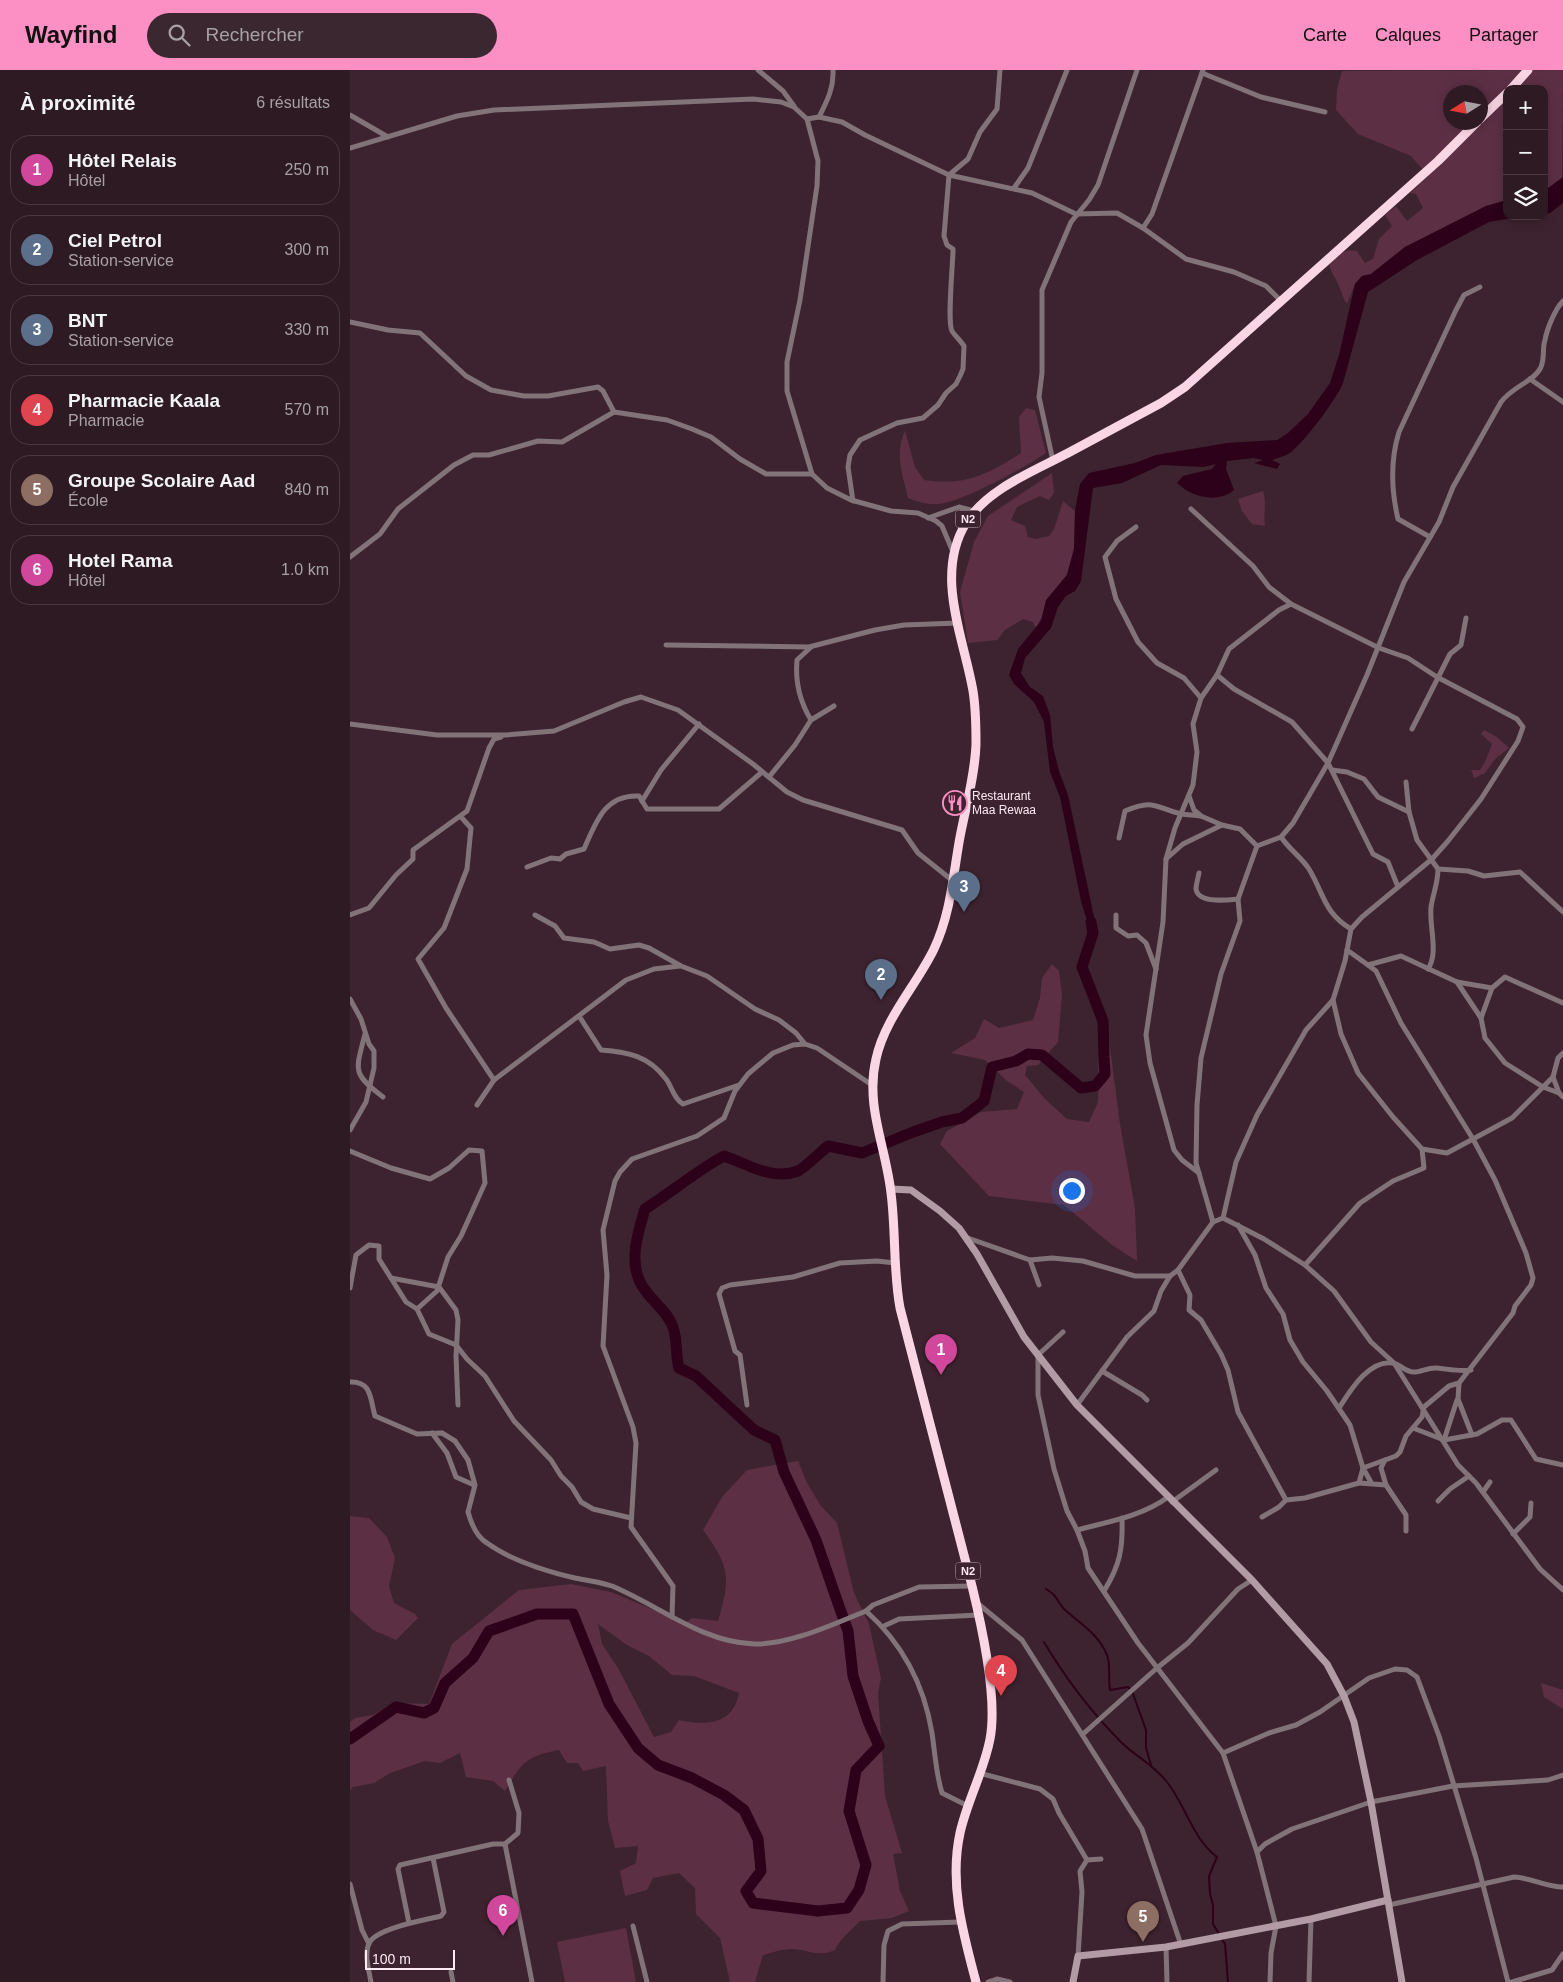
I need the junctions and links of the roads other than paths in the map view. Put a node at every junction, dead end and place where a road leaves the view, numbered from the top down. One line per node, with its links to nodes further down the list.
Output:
1 (758, 70): 10 (street)
2 (833, 70): 14 (street)
3 (1000, 70): 19 (street)
4 (1067, 70): 20 (street)
5 (1137, 70): 21 (street)
6 (1528, 70): 8 (highway)
7 (1202, 71): 12 (street); 22 (street)
8 (1515, 85)
9 (1503, 97): 11 (highway)
10 (794, 107): 15 (street); 17 (street)
11 (1488, 111)
12 (1325, 112)
13 (350, 115): 17 (street)
14 (820, 118): 15 (street); 19 (street)
15 (807, 119): 31 (street)
16 (1469, 130): 24 (highway, N2)
17 (388, 137): 18 (street)
18 (350, 148)
19 (949, 174): 20 (street); 32 (street)
20 (1014, 188): 21 (street)
21 (1076, 214): 22 (street); 30 (street)
22 (1143, 228): 24 (street)
23 (1480, 287): 37 (street)
24 (1280, 300): 30 (highway, N2)
25 (1563, 302): 27 (street)
26 (350, 322): 29 (street)
27 (1530, 379): 28 (street); 37 (street)
28 (1563, 402)
29 (614, 412): 31 (street); 39 (street)
30 (1053, 461): 34 (highway, N2)
31 (812, 474): 32 (street)
32 (853, 500): 35 (street)
33 (1191, 509): 40 (street)
34 (974, 511): 35 (street); 38 (highway, N2)
35 (928, 518): 38 (street)
36 (1136, 527): 48 (street)
37 (1430, 537): 45 (street)
38 (954, 552): 42 (highway, N2)
39 (350, 557)
40 (1291, 604): 45 (street); 46 (street)
41 (1466, 618): 47 (street)
42 (958, 623): 44 (street); 75 (highway, N2)
43 (666, 645): 44 (street)
44 (811, 646): 50 (street)
45 (1379, 648): 47 (street); 55 (street)
46 (1217, 675): 48 (street); 55 (street)
47 (1437, 677): 53 (street); 70 (street)
48 (1201, 698): 60 (street)
49 (834, 706): 50 (street)
50 (811, 720): 58 (street)
51 (350, 724): 54 (street)
52 (699, 724): 54 (street); 57 (street); 61 (street)
53 (1412, 729)
54 (506, 735): 64 (street)
55 (1328, 763): 56 (street); 67 (street)
56 (1332, 770): 62 (street); 76 (street)
57 (762, 772): 58 (street); 61 (street)
58 (769, 777): 75 (street)
59 (1406, 782): 62 (street)
60 (1189, 795): 63 (street); 65 (street)
61 (642, 801): 72 (street)
62 (1409, 812): 70 (street)
63 (1181, 814): 65 (street); 68 (street); 71 (street)
64 (462, 816): 79 (street); 99 (street)
65 (1201, 816): 66 (street)
66 (1222, 825): 69 (street); 71 (street)
67 (1281, 837): 69 (street); 82 (street)
68 (1119, 838)
69 (1257, 846): 77 (street)
70 (1432, 858): 73 (street); 76 (street)
71 (1166, 859): 86 (street)
72 (527, 867)
73 (1438, 869): 78 (street); 87 (street)
74 (1199, 873): 77 (street)
75 (953, 882): 100 (highway, N2)
76 (1398, 887): 82 (street)
77 (1238, 899): 111 (street)
78 (1563, 912)
79 (350, 915)
80 (535, 915): 85 (street)
81 (1116, 915): 86 (street)
82 (1351, 929): 83 (street)
83 (1347, 950): 84 (street); 91 (street)
84 (1368, 965): 87 (street); 108 (street)
85 (681, 966): 93 (street); 96 (street)
86 (1157, 969): 111 (street)
87 (1428, 969): 88 (street)
88 (1457, 982): 89 (street); 94 (street)
89 (1492, 988): 92 (street); 94 (street)
90 (350, 999): 95 (street)
91 (1333, 1000): 109 (street); 113 (street)
92 (1563, 1003)
93 (579, 1016): 99 (street); 101 (street)
94 (1481, 1018): 103 (street)
95 (365, 1033): 102 (street); 102 (street)
96 (805, 1044): 100 (street); 101 (street)
97 (1563, 1053): 98 (street)
98 (1553, 1076): 103 (street); 104 (street)
99 (494, 1080): 106 (street)
100 (872, 1084): 112 (highway, N2)
101 (740, 1085): 162 (street)
102 (370, 1087): 105 (street); 107 (street)
103 (1543, 1087): 104 (street); 108 (street)
104 (1561, 1095)
105 (383, 1097)
106 (477, 1105)
107 (350, 1130)
108 (1473, 1139): 109 (street); 132 (street)
109 (1422, 1149): 119 (street)
110 (350, 1151): 124 (street)
111 (1199, 1173): 114 (street)
112 (891, 1189): 116 (street); 118 (highway, N2)
113 (1223, 1218): 114 (street); 115 (street)
114 (1213, 1222): 120 (street)
115 (1238, 1224): 119 (street); 141 (street)
116 (964, 1236): 117 (street); 129 (street)
117 (1030, 1260): 121 (street); 123 (street)
118 (895, 1263): 138 (street); 168 (highway, N2)
119 (1305, 1265): 130 (street)
120 (1178, 1270): 121 (street); 158 (street)
121 (1170, 1276): 131 (street)
122 (391, 1278): 124 (street); 125 (street); 126 (street)
123 (1039, 1285)
124 (439, 1287): 126 (street); 128 (street)
125 (350, 1288)
126 (417, 1309): 128 (street)
127 (1063, 1332): 129 (street)
128 (456, 1345): 137 (street); 162 (street)
129 (1038, 1355): 139 (street); 164 (street)
130 (1394, 1363): 132 (street); 140 (street); 141 (street)
131 (1102, 1370): 136 (street); 139 (street)
132 (1471, 1370): 134 (street)
133 (350, 1382): 143 (street)
134 (1459, 1383): 135 (street); 140 (street)
135 (1458, 1399): 144 (street); 145 (street)
136 (1147, 1400)
137 (458, 1404)
138 (747, 1405)
139 (1078, 1405): 157 (street)
140 (1424, 1407): 142 (street); 145 (street)
141 (1339, 1408): 148 (street)
142 (1413, 1428): 145 (street); 146 (street)
143 (432, 1433): 154 (street); 154 (street)
144 (1472, 1435): 145 (street); 147 (street)
145 (1444, 1440): 150 (street)
146 (1385, 1460): 148 (street); 155 (street)
147 (1563, 1465)
148 (1363, 1468): 152 (street); 153 (street)
149 (1216, 1470): 157 (street)
150 (1470, 1476): 156 (street); 159 (street)
151 (1490, 1482): 156 (street)
152 (1358, 1483): 153 (street); 158 (street)
153 (1372, 1484): 155 (street)
154 (474, 1485): 174 (street)
155 (1386, 1485): 165 (street)
156 (1482, 1492): 166 (street)
157 (1170, 1499): 163 (street); 167 (street)
158 (1286, 1500): 161 (street)
159 (1438, 1501)
160 (1531, 1504): 166 (street)
161 (1262, 1517)
162 (631, 1518): 174 (street)
163 (1122, 1518): 164 (street); 170 (street)
164 (1078, 1530): 170 (street)
165 (1406, 1531)
166 (1513, 1534): 169 (street)
167 (1252, 1580): 176 (street); 177 (street)
168 (972, 1586): 171 (highway, N2); 172 (street)
169 (1563, 1590)
170 (1104, 1591): 176 (street)
171 (976, 1602): 173 (highway, N2); 178 (street)
172 (866, 1611): 174 (street); 175 (street)
173 (979, 1616): 175 (street); 180 (highway, N2)
174 (672, 1617)
175 (884, 1626): 185 (street)
176 (1157, 1668): 178 (street); 179 (street)
177 (1344, 1696): 179 (street); 183 (street); 184 (street)
178 (1083, 1734): 201 (street)
179 (1223, 1753): 187 (street)
180 (979, 1773): 185 (highway, N2); 190 (street)
181 (1563, 1775): 183 (street)
182 (509, 1780): 186 (street)
183 (1453, 1786): 184 (street); 191 (street)
184 (1370, 1802): 187 (street); 194 (street)
185 (968, 1806): 196 (highway, N2)
186 (505, 1844): 188 (street); 208 (street)
187 (1257, 1852): 199 (street)
188 (433, 1858): 197 (street); 197 (street)
189 (1101, 1858): 190 (street)
190 (1087, 1860): 204 (street)
191 (1482, 1883): 193 (street); 194 (street); 219 (street)
192 (350, 1884): 200 (street)
193 (1563, 1887)
194 (1388, 1903): 195 (street); 218 (street)
195 (1311, 1919): 199 (street); 217 (street)
196 (960, 1922): 210 (street); 211 (highway, N2)
197 (409, 1923): 200 (street)
198 (633, 1926): 209 (street)
199 (1276, 1926): 201 (street); 216 (street)
200 (368, 1944): 206 (street)
201 (1184, 1944): 202 (street)
202 (1166, 1947): 204 (street); 215 (street)
203 (1563, 1954): 220 (street)
204 (1078, 1956): 214 (street)
205 (451, 1972): 207 (street)
206 (371, 1982)
207 (453, 1982)
208 (532, 1982)
209 (647, 1982)
210 (883, 1982)
211 (976, 1982)
212 (988, 1982): 213 (street)
213 (1010, 1982)
214 (1074, 1982)
215 (1167, 1982)
216 (1270, 1982)
217 (1309, 1982)
218 (1402, 1982)
219 (1508, 1982)
220 (1512, 1982)

